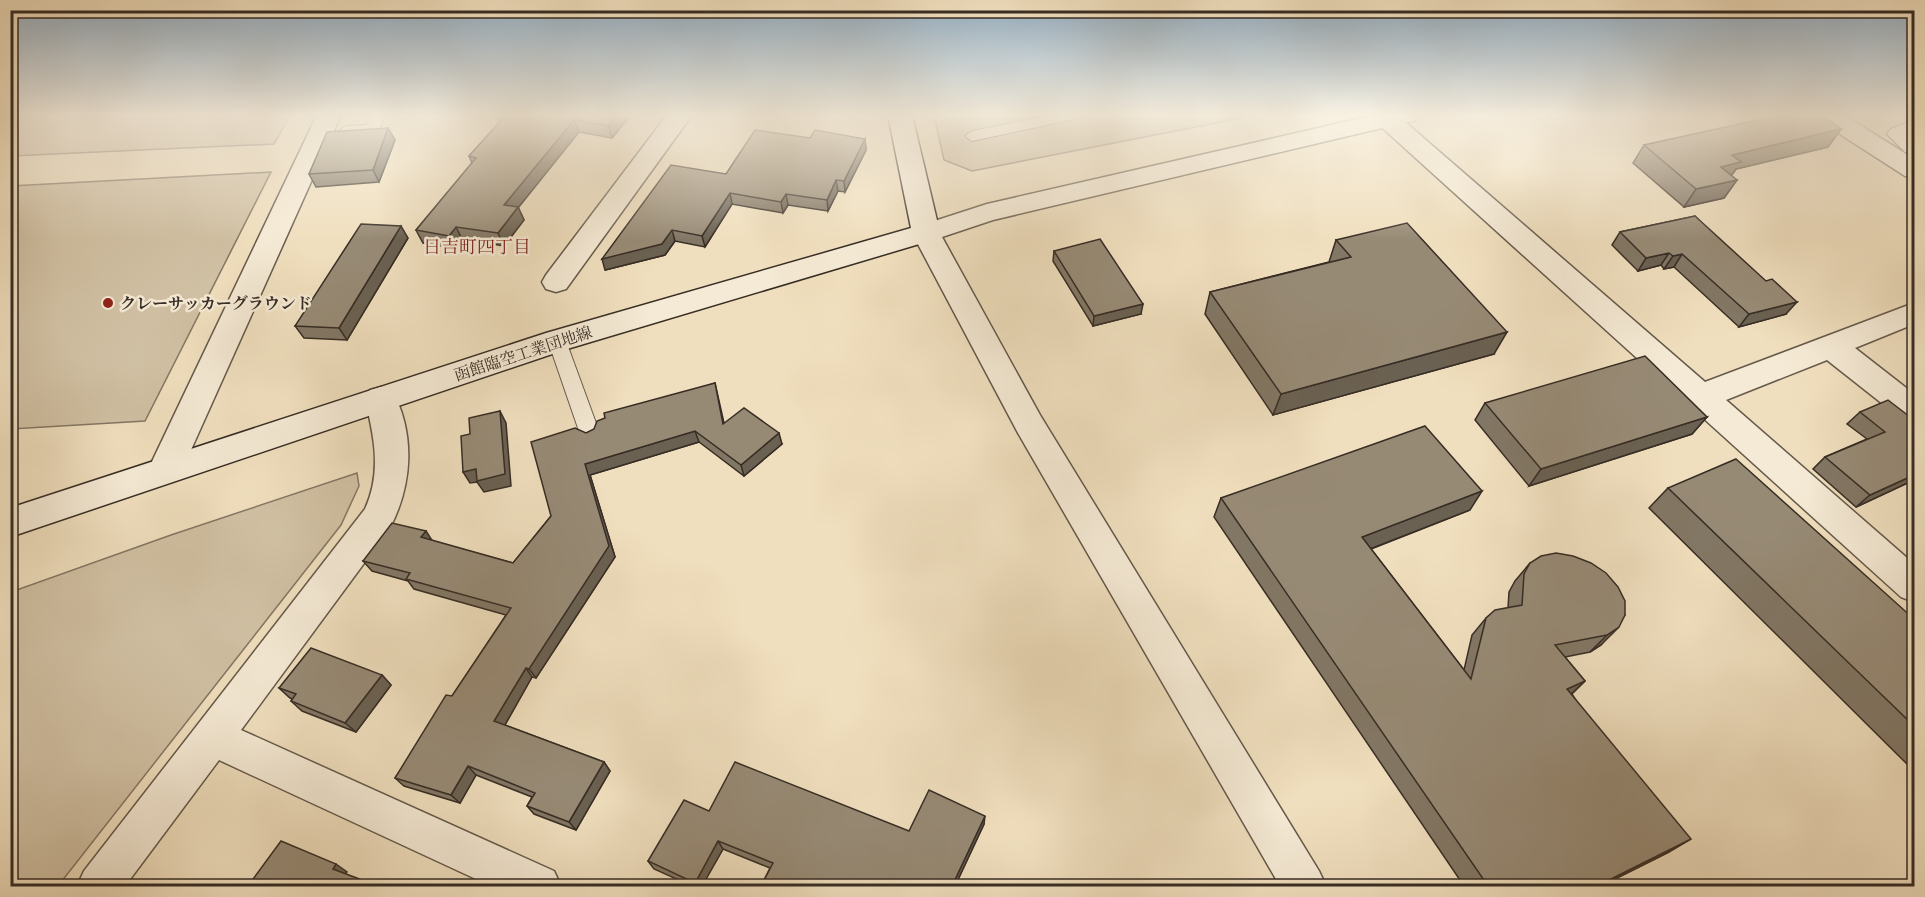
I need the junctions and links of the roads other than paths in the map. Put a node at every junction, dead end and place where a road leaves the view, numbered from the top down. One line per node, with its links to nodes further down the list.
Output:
1 (310, 157): 17 (street)
2 (649, 157): 9 (street)
3 (909, 157): 8 (street)
4 (1227, 157): 8 (street, 函館臨空工業団地線)
5 (1440, 157): 13 (street)
6 (1893, 157): 7 (street)
7 (1914, 170)
8 (926, 233): 11 (street, 函館臨空工業団地線); 23 (street)
9 (556, 282)
10 (1914, 313): 12 (street)
11 (557, 340): 14 (street, 函館臨空工業団地線); 16 (lane)
12 (1832, 347): 13 (street); 15 (street)
13 (1701, 397): 19 (street)
14 (381, 399): 17 (street, 函館臨空工業団地線); 20 (street)
15 (1914, 411)
16 (590, 434)
17 (165, 470): 18 (street, 函館臨空工業団地線)
18 (10, 523)
19 (1914, 586)
20 (213, 737): 21 (street); 22 (street)
21 (99, 886)
22 (539, 886)
23 (1304, 886)

